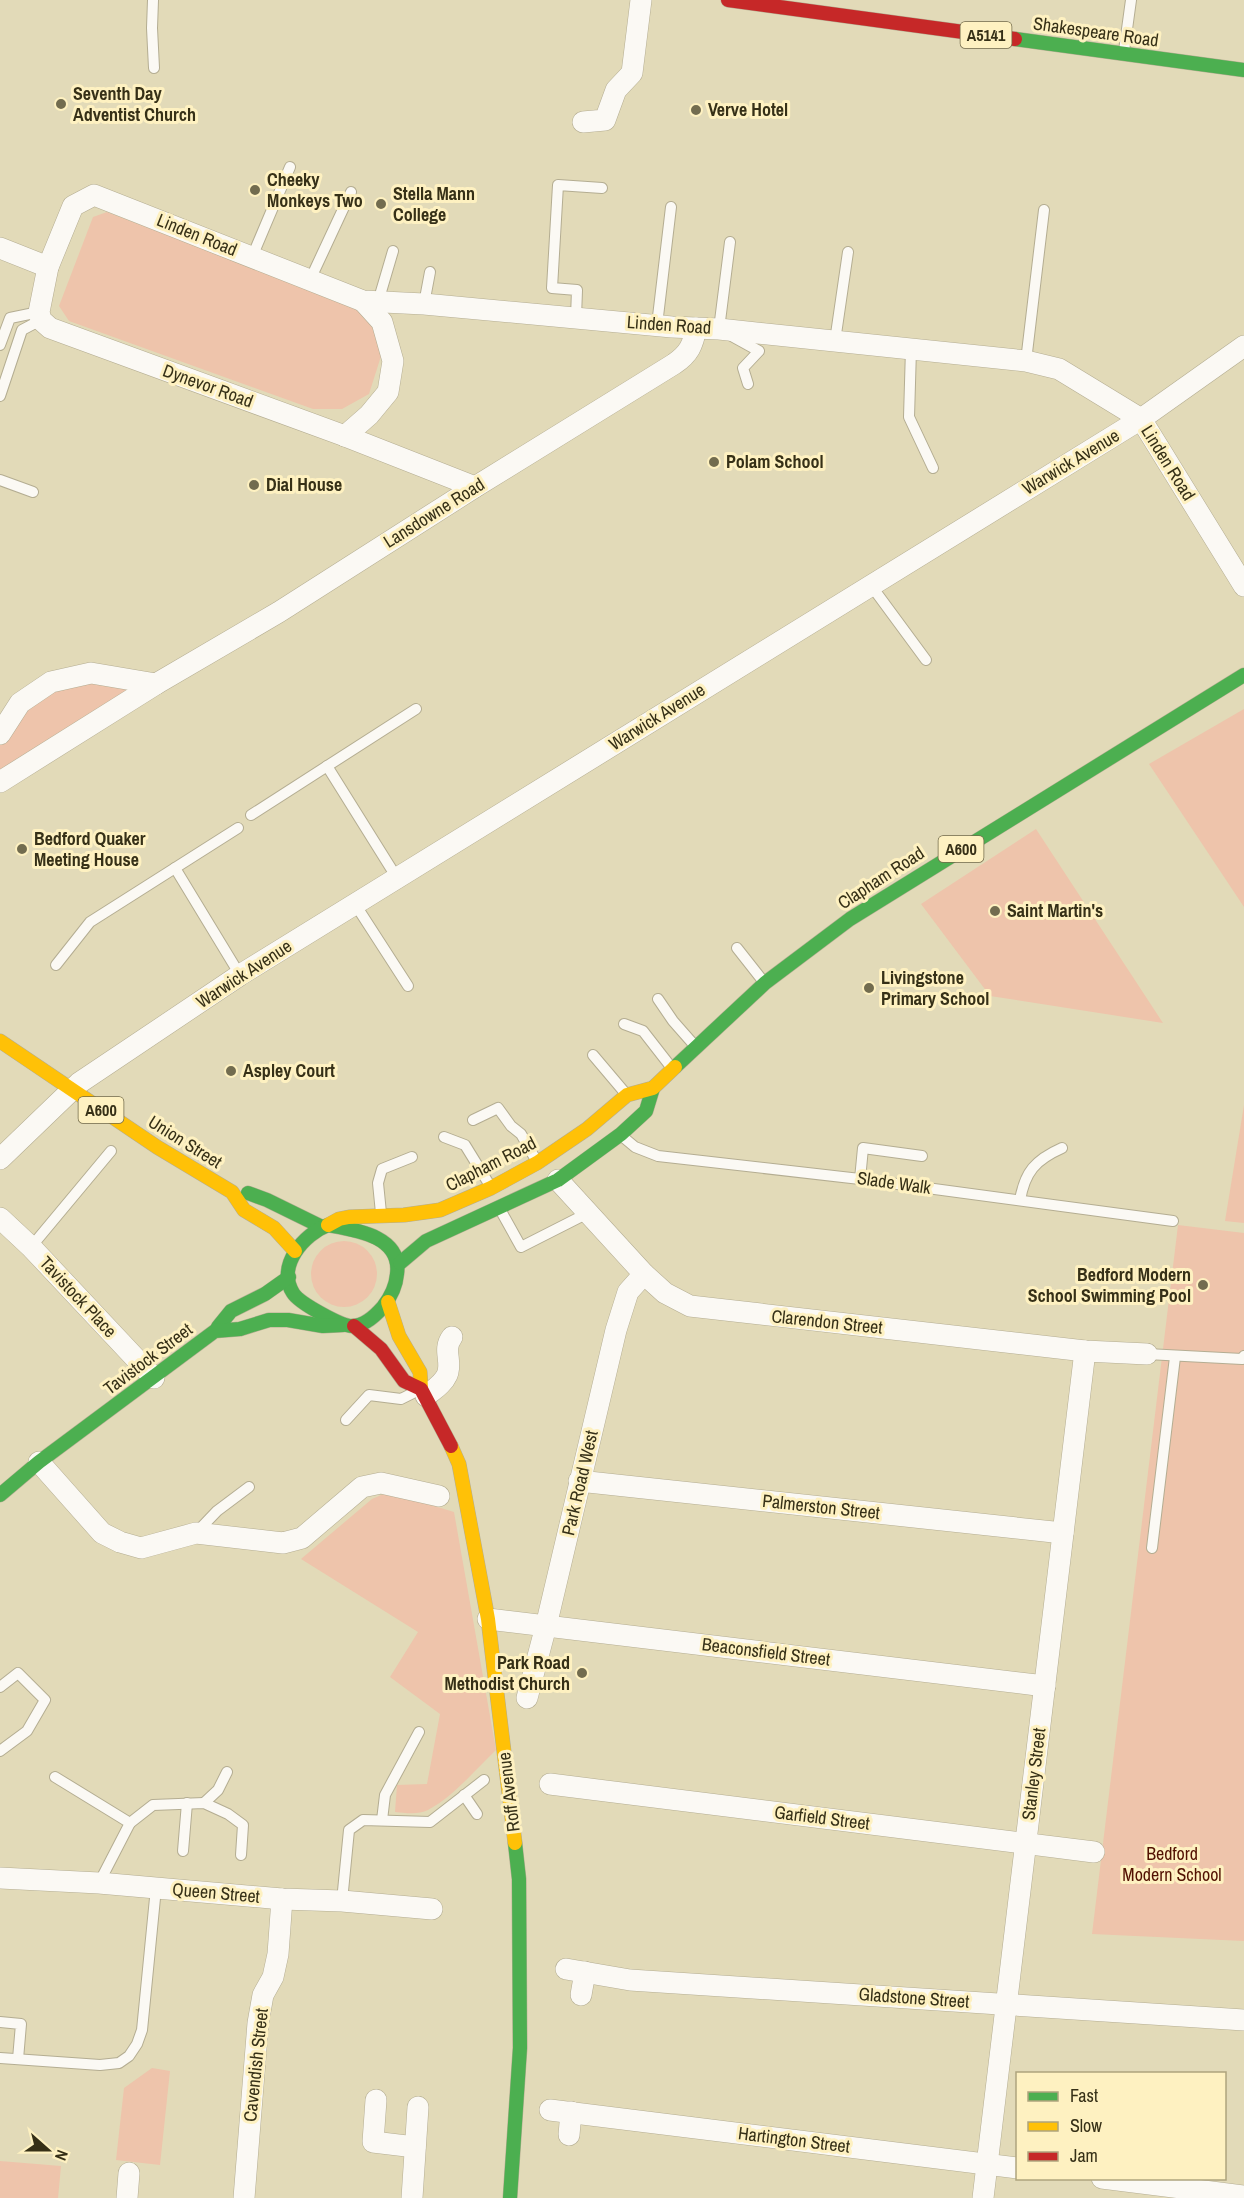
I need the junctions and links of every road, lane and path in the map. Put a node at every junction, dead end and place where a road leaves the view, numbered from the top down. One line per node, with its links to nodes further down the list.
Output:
1 (153, 0): 6 (lane)
2 (641, 0): 8 (street)
3 (728, 0): 5 (main road, Shakespeare Road / A5141)
4 (1131, 0): 5 (lane)
5 (1124, 54): 7 (main road, Shakespeare Road / A5141)
6 (154, 68)
7 (1244, 70)
8 (583, 122)
9 (290, 167): 18 (lane)
10 (602, 188): 25 (lane)
11 (351, 192): 21 (lane)
12 (671, 207): 26 (lane)
13 (1044, 210): 33 (lane)
14 (730, 242): 28 (lane)
15 (0, 248): 19 (street)
16 (393, 251): 22 (lane)
17 (848, 252): 29 (lane)
18 (252, 257): 19 (street, Linden Road); 21 (street, Linden Road)
19 (48, 267): 24 (street)
20 (430, 272): 23 (lane)
21 (310, 280): 22 (street, Linden Road)
22 (370, 301): 23 (street, Linden Road); 37 (street)
23 (424, 304): 25 (street, Linden Road)
24 (40, 316): 30 (lane); 35 (lane); 37 (street, Dynevor Road)
25 (576, 317): 26 (street, Linden Road)
26 (657, 325): 27 (street, Linden Road)
27 (696, 328): 28 (street, Linden Road); 40 (street, Lansdowne Road)
28 (719, 329): 29 (street, Linden Road); 34 (lane)
29 (836, 340): 31 (street, Linden Road)
30 (0, 345)
31 (911, 349): 33 (street, Linden Road); 38 (lane)
32 (1241, 354): 36 (street, Warwick Avenue)
33 (1026, 361): 36 (street, Linden Road)
34 (748, 384)
35 (0, 396)
36 (1141, 419): 42 (street, Warwick Avenue); 43 (street, Linden Road)
37 (345, 436): 40 (street, Dynevor Road)
38 (933, 468)
39 (0, 480): 41 (lane)
40 (475, 487): 46 (street, Lansdowne Road)
41 (33, 492)
42 (870, 584): 44 (lane); 54 (street, Warwick Avenue)
43 (1244, 586)
44 (926, 660)
45 (1244, 675): 59 (main road, Clapham Road / A600)
46 (156, 684): 48 (street); 50 (street, Lansdowne Road)
47 (416, 709): 49 (lane)
48 (0, 734)
49 (327, 766): 51 (lane); 54 (lane)
50 (0, 782)
51 (251, 815)
52 (238, 828): 53 (lane)
53 (175, 868): 57 (lane); 58 (lane)
54 (397, 878): 55 (street, Warwick Avenue)
55 (355, 904): 58 (street, Warwick Avenue); 60 (lane)
56 (737, 948): 59 (lane)
57 (56, 965)
58 (240, 975): 68 (street, Warwick Avenue)
59 (765, 983): 64 (main road, Clapham Road / A600)
60 (408, 986)
61 (658, 999): 64 (lane)
62 (624, 1024): 66 (lane)
63 (0, 1041): 68 (main road, Union Street / A600)
64 (696, 1048): 66 (main road, Clapham Road / A600)
65 (593, 1055): 69 (lane)
66 (674, 1070): 67 (main road, Clapham Road / A600)
67 (653, 1088): 69 (main road, Clapham Road / A600); 71 (main road, Clapham Road / A600)
68 (72, 1090): 77 (street); 82 (main road, Union Street / A600)
69 (627, 1095): 78 (main road, Clapham Road / A600)
70 (473, 1120): 78 (lane)
71 (621, 1134): 79 (main road, Clapham Road / A600); 80 (lane, Slade Walk)
72 (444, 1137): 81 (lane)
73 (1062, 1148): 83 (lane)
74 (111, 1151): 90 (lane)
75 (922, 1156): 80 (lane)
76 (412, 1157): 86 (lane)
77 (0, 1159)
78 (537, 1163): 81 (main road, Clapham Road / A600)
79 (558, 1179): 84 (main road, Clapham Road / A600); 85 (street, Clarendon Street)
80 (860, 1179): 83 (lane, Slade Walk)
81 (491, 1188): 86 (main road, Clapham Road / A600)
82 (232, 1192): 89 (main road, Union Street / A600); 91 (main road, Union Street / A600)
83 (1020, 1200): 88 (lane, Slade Walk)
84 (499, 1208): 85 (lane); 92 (main road, Clapham Road / A600)
85 (588, 1213): 93 (street, Clarendon Street)
86 (381, 1215): 89 (main road, Clapham Road / A600)
87 (0, 1218): 90 (street, Tavistock Place)
88 (1173, 1221)
89 (324, 1226): 91 (main road, A600); 92 (main road, A600)
90 (31, 1247): 103 (street, Tavistock Place)
91 (295, 1251): 94 (main road)
92 (400, 1263): 95 (main road)
93 (644, 1274): 99 (street, Clarendon Street); 107 (street, Park Road West)
94 (289, 1277): 96 (main road); 97 (main road)
95 (388, 1302): 96 (main road); 104 (main road, Roff Avenue)
96 (348, 1325): 97 (main road, Tavistock Street); 104 (main road, Roff Avenue)
97 (216, 1331): 103 (main road, Tavistock Street)
98 (452, 1337): 104 (street)
99 (1085, 1351): 100 (street, Clarendon Street); 112 (street, Stanley Street)
100 (1147, 1354): 102 (lane)
101 (1244, 1356): 102 (lane)
102 (1175, 1357): 113 (lane)
103 (154, 1378): 106 (main road, Tavistock Street)
104 (423, 1393): 105 (lane); 114 (main road, Roff Avenue)
105 (346, 1420)
106 (39, 1462): 109 (main road, Tavistock Street); 111 (street)
107 (579, 1481): 112 (street, Palmerston Street); 115 (street, Park Road West)
108 (249, 1486): 111 (lane)
109 (0, 1495)
110 (439, 1496): 111 (street)
111 (196, 1533)
112 (1064, 1533): 116 (street, Stanley Street)
113 (1152, 1548)
114 (488, 1619): 115 (street, Beaconsfield Street); 161 (main road, Roff Avenue)
115 (546, 1626): 116 (street, Beaconsfield Street); 118 (street, Park Road West)
116 (1045, 1686): 131 (street, Stanley Street)
117 (0, 1687): 120 (lane)
118 (527, 1698)
119 (419, 1732): 129 (lane)
120 (0, 1751)
121 (227, 1772): 127 (lane)
122 (55, 1777): 130 (lane)
123 (484, 1780): 125 (lane)
124 (550, 1784): 131 (street, Garfield Street)
125 (464, 1796): 128 (lane); 129 (lane)
126 (187, 1803): 127 (lane); 130 (lane); 132 (lane)
127 (204, 1803): 134 (lane)
128 (477, 1814)
129 (381, 1820): 139 (lane)
130 (130, 1823): 136 (lane)
131 (1026, 1843): 133 (street, Garfield Street); 142 (street, Stanley Street)
132 (183, 1851)
133 (1094, 1852)
134 (241, 1855)
135 (0, 1878): 136 (street, Queen Street)
136 (99, 1883): 137 (street, Queen Street)
137 (156, 1888): 138 (street, Queen Street); 146 (lane)
138 (282, 1899): 139 (street, Queen Street); 159 (street, Cavendish Street)
139 (342, 1901): 140 (street, Queen Street)
140 (432, 1909)
141 (581, 1995): 142 (street, Gladstone Street)
142 (1006, 2004): 143 (street, Gladstone Street); 153 (street, Stanley Street)
143 (1244, 2020)
144 (0, 2022): 146 (lane)
145 (0, 2058): 146 (lane)
146 (18, 2059)
147 (376, 2100): 152 (street)
148 (418, 2107): 152 (street)
149 (550, 2110): 150 (street, Hartington Street)
150 (571, 2112): 151 (street); 153 (street, Hartington Street)
151 (568, 2135)
152 (415, 2147): 160 (street)
153 (987, 2165): 154 (street, Hartington Street); 162 (street, Stanley Street)
154 (1016, 2168)
155 (129, 2173): 158 (street)
156 (1118, 2180): 157 (street)
157 (1244, 2196)
158 (127, 2198)
159 (244, 2198)
160 (412, 2198)
161 (510, 2198)
162 (983, 2198)

